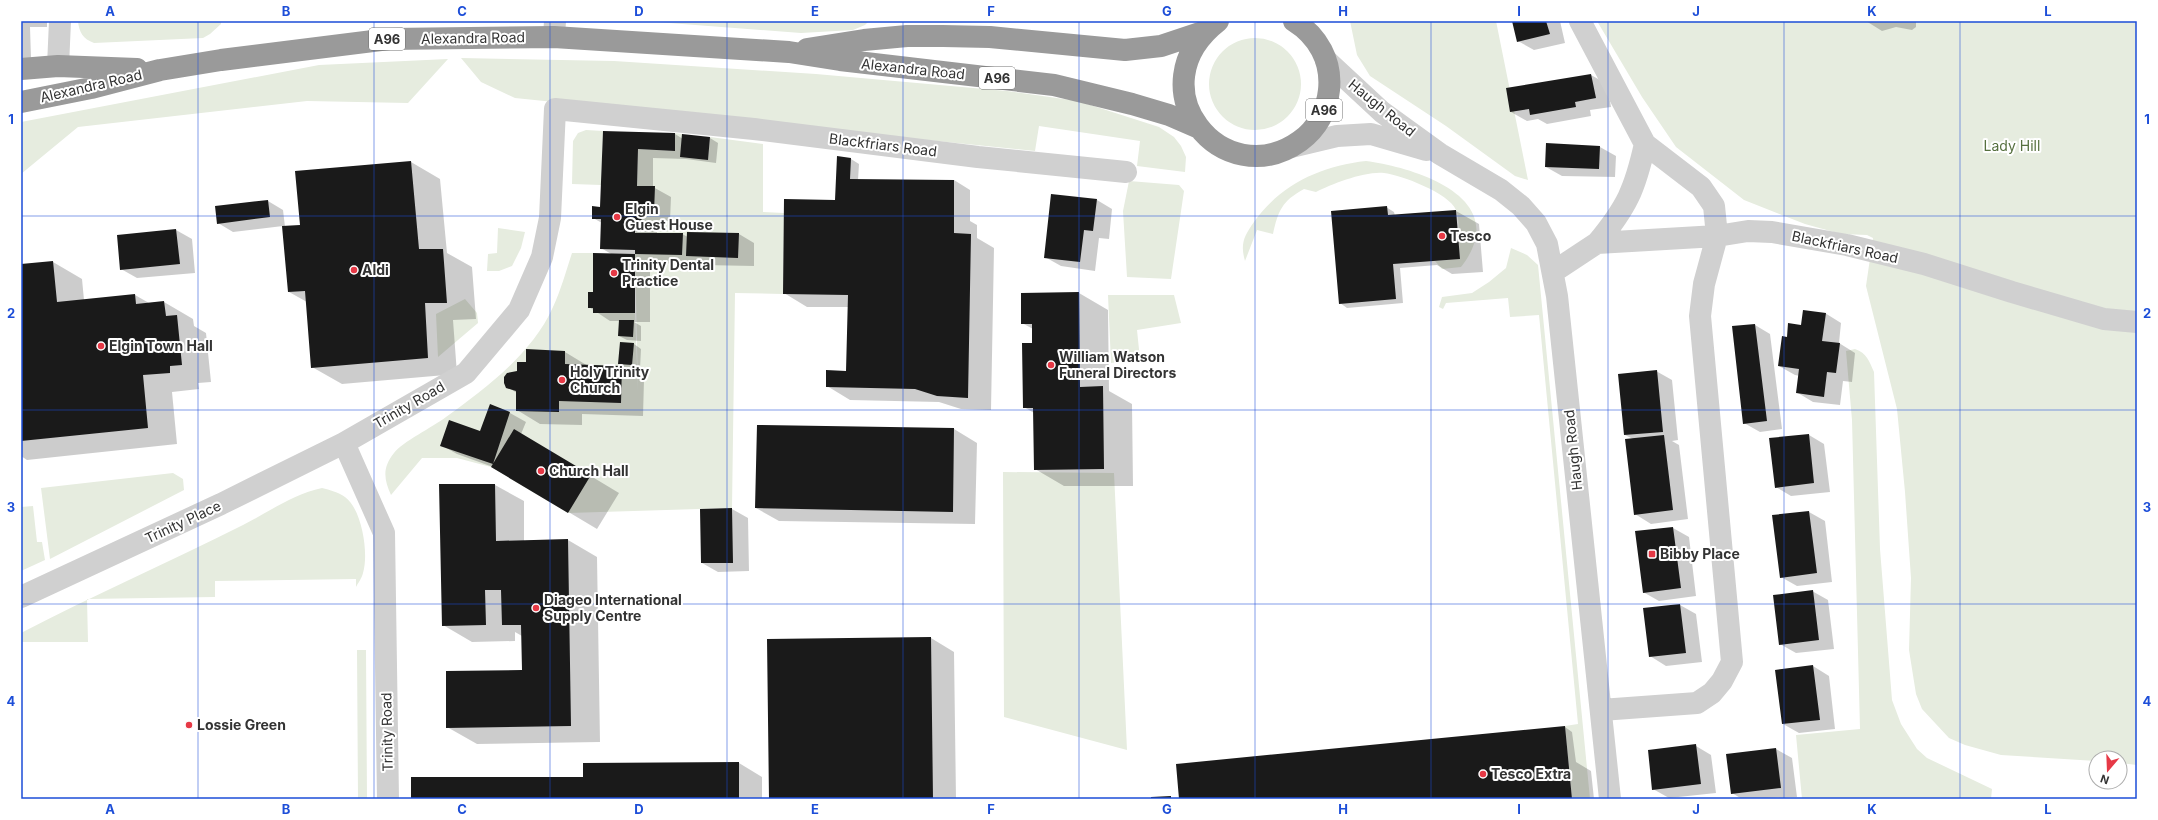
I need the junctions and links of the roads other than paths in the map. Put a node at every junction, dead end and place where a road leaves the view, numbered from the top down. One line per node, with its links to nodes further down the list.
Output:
1 (60, 21): 9 (street)
2 (1294, 21): 8 (highway)
3 (1322, 21): 8 (highway, Alexandra Road / A96)
4 (1580, 21): 15 (street)
5 (1211, 27): 7 (highway, Alexandra Road / A96); 14 (highway, Alexandra Road / A96)
6 (555, 29): 7 (highway, Alexandra Road / A96); 11 (highway, Alexandra Road / A96)
7 (788, 52): 14 (highway, Alexandra Road / A96)
8 (1323, 52): 16 (highway, Alexandra Road / A96); 17 (street, Haugh Road)
9 (58, 66): 10 (highway, Alexandra Road / A96); 11 (highway, Alexandra Road / A96)
10 (21, 69)
11 (160, 70): 12 (highway, Alexandra Road / A96)
12 (21, 102)
13 (641, 116): 18 (street, Blackfriars Road); 23 (street, Trinity Road)
14 (1199, 128): 16 (highway, Alexandra Road / A96)
15 (1645, 144): 19 (street); 20 (street)
16 (1291, 148): 17 (street, Haugh Road)
17 (1440, 154): 21 (street, Haugh Road)
18 (1126, 172)
19 (1717, 236): 20 (street, Blackfriars Road); 22 (street, Blackfriars Road); 25 (street)
20 (1597, 243): 21 (street)
21 (1553, 272): 25 (street, Haugh Road)
22 (2137, 322)
23 (344, 443): 24 (street, Trinity Place); 26 (street, Trinity Road)
24 (21, 598)
25 (1601, 710): 27 (street, Haugh Road)
26 (388, 799)
27 (1610, 799)

